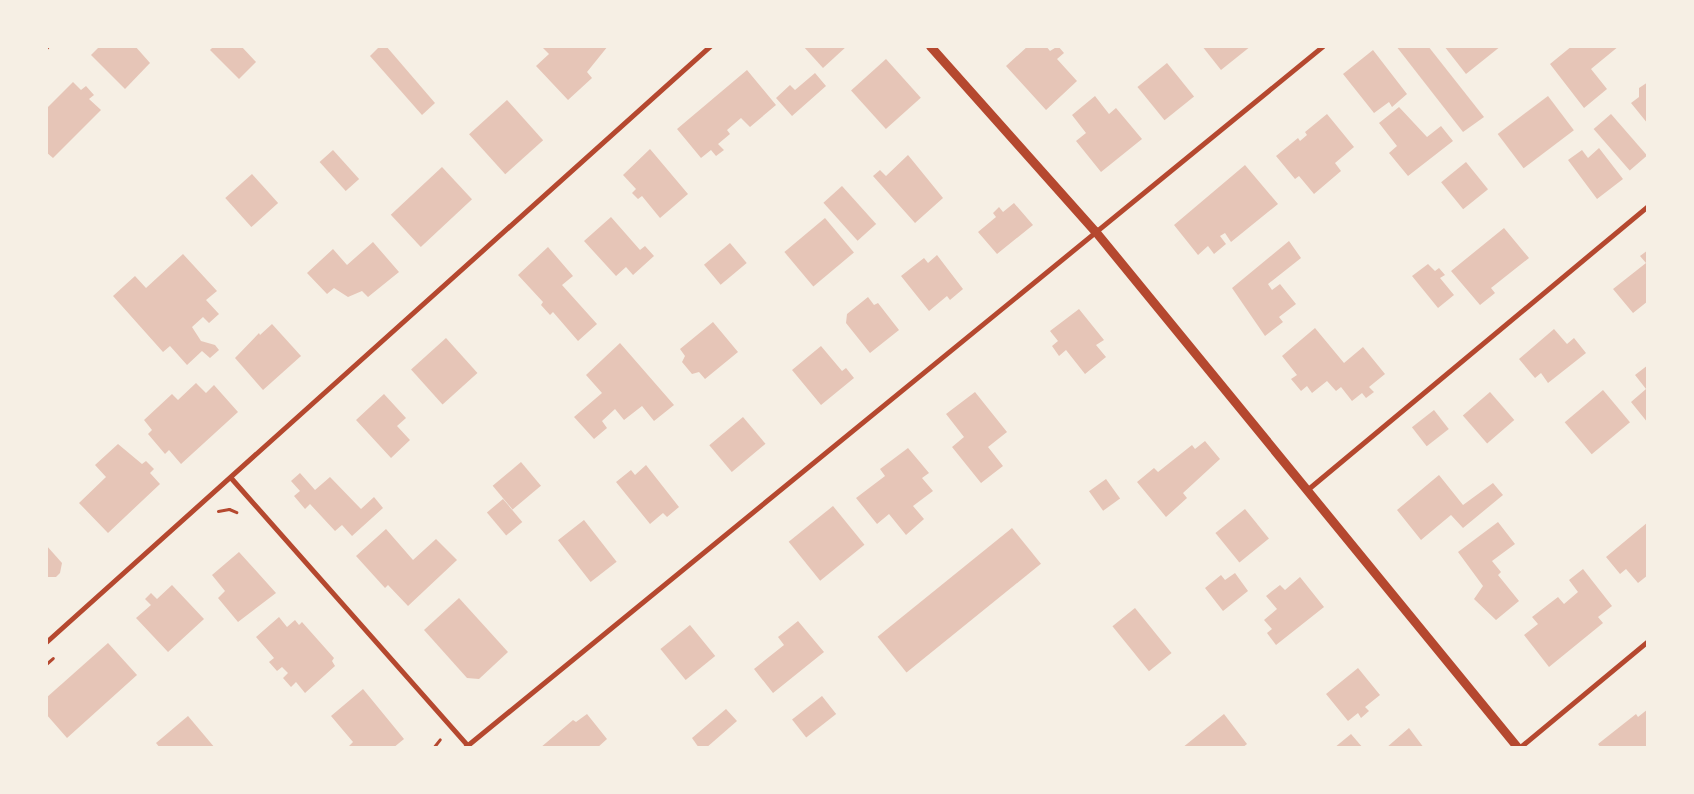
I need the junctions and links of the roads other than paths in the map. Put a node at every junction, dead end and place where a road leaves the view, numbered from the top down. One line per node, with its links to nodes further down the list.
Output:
1 (710, 46): 6 (street)
2 (930, 46): 5 (street)
3 (1322, 46): 5 (street)
4 (1648, 206): 7 (street)
5 (1096, 231): 7 (street); 10 (street)
6 (231, 478): 9 (street); 10 (street)
7 (1308, 489): 11 (street)
8 (1648, 641): 11 (street)
9 (46, 642)
10 (468, 747)
11 (1519, 748)

